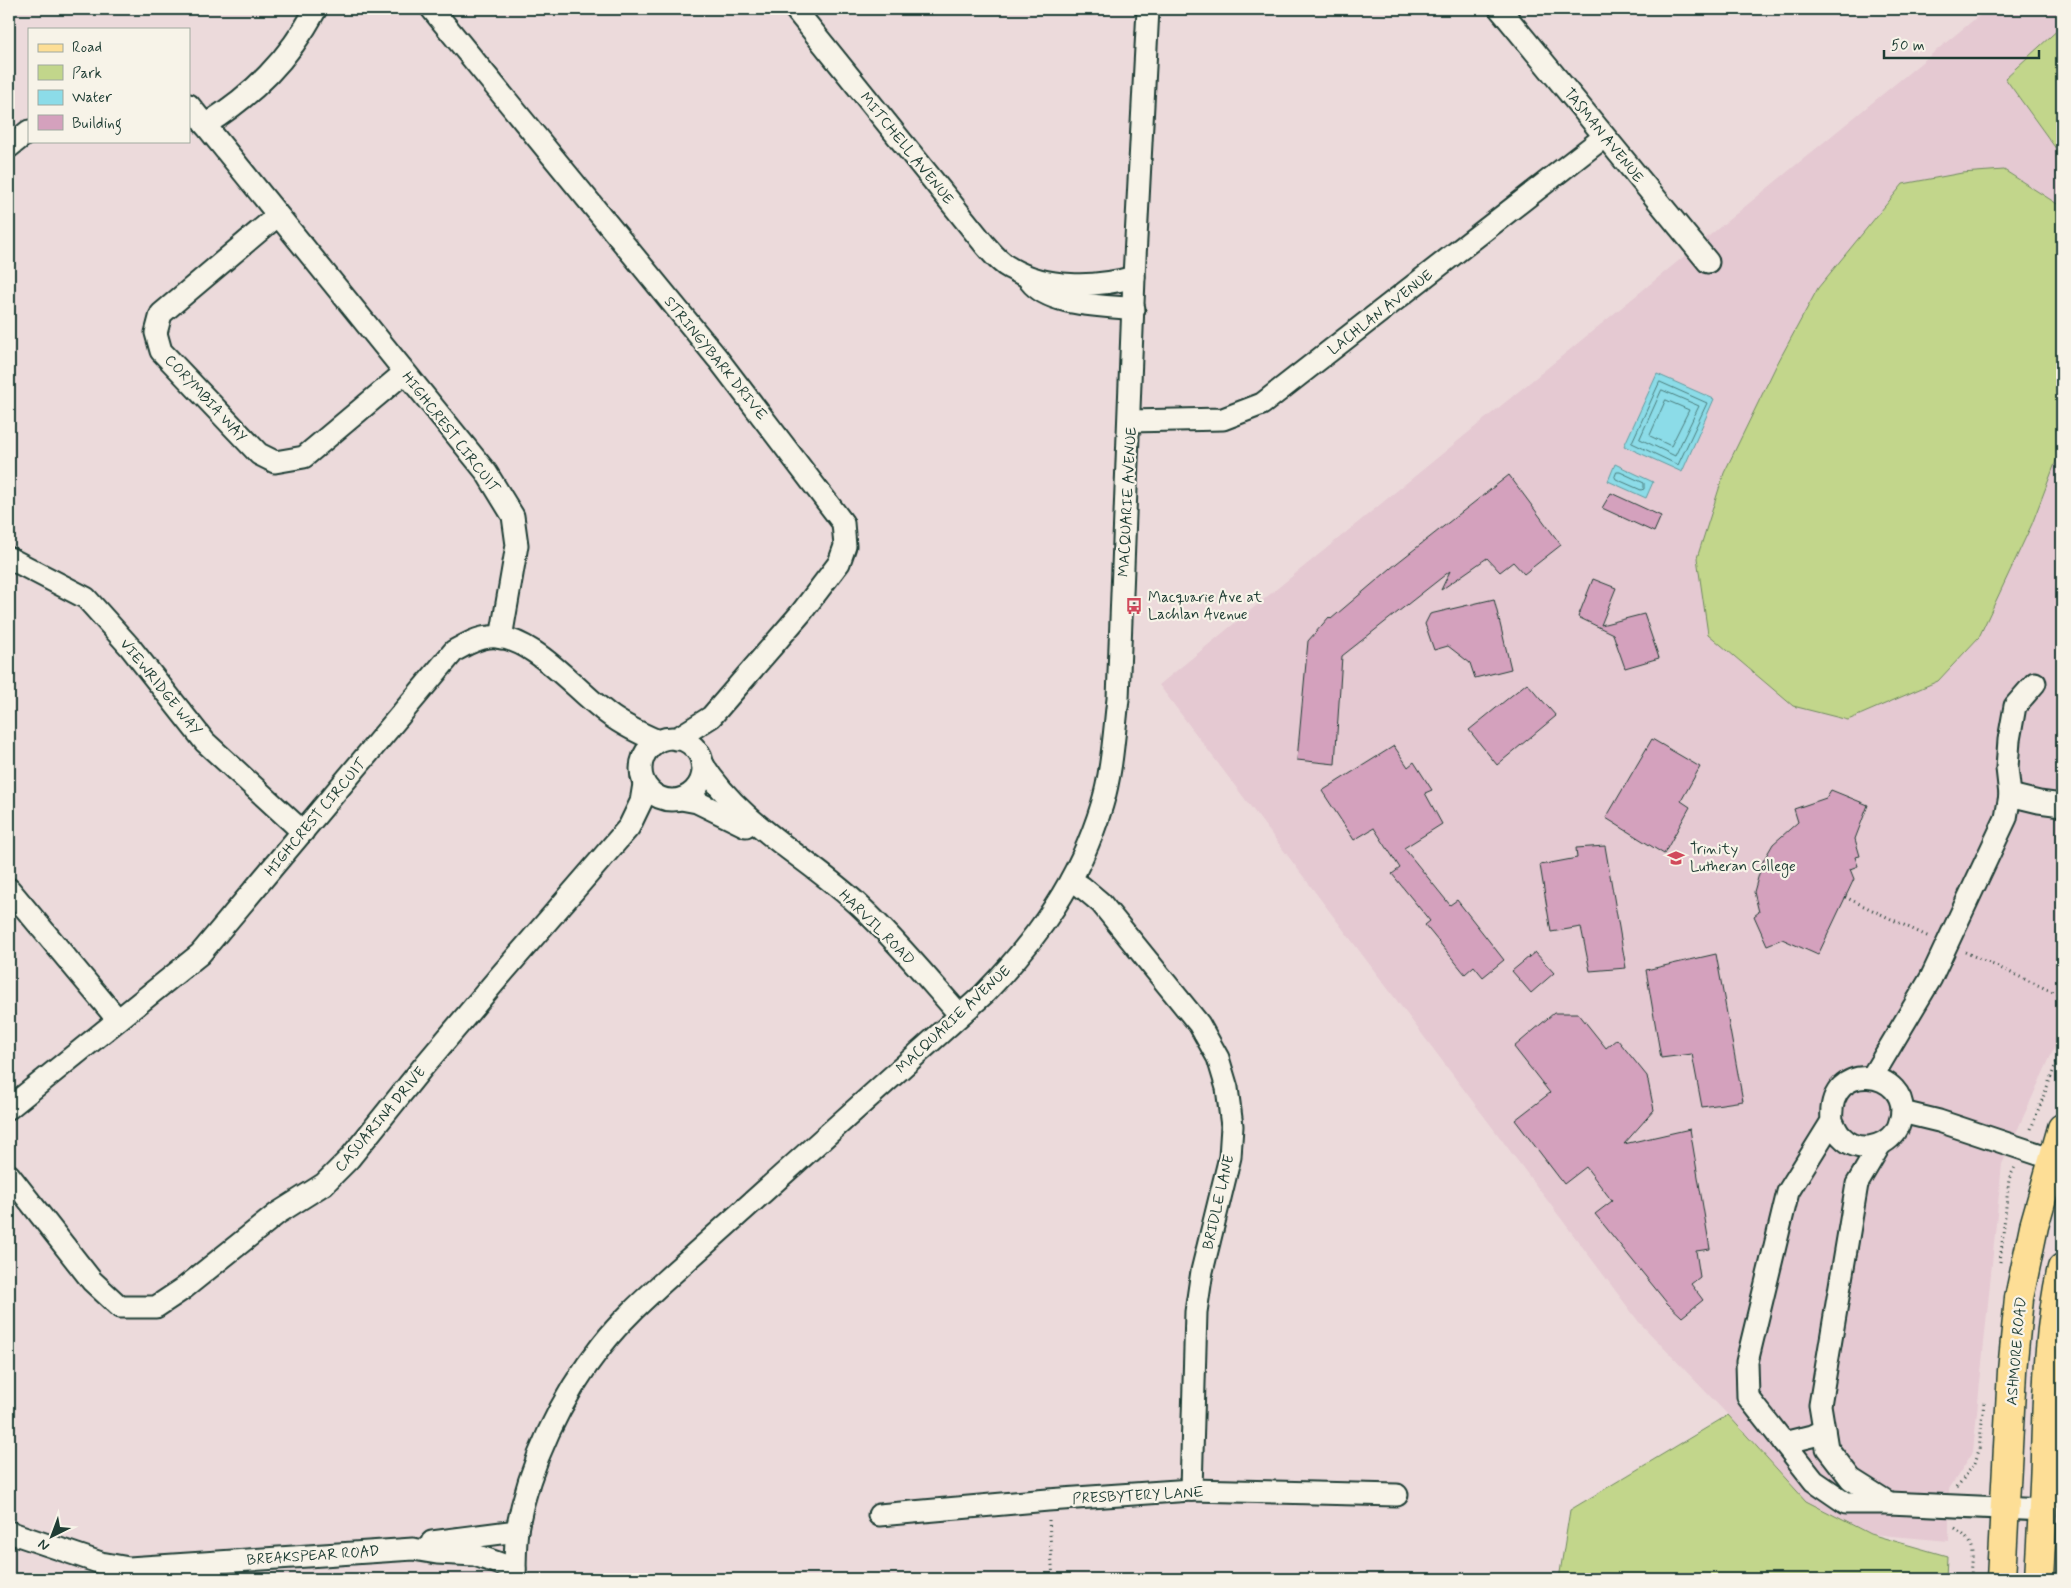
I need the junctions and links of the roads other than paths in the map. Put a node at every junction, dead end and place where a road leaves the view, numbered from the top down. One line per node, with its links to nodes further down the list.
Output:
1 (316, 9): 7 (street)
2 (432, 9): 22 (street, STRINGYBARK DRIVE)
3 (795, 9): 13 (street, MITCHELL AVENUE)
4 (1148, 9): 14 (street, MACQUARIE AVENUE)
5 (1500, 9): 9 (street, TASMAN AVENUE)
6 (190, 106): 7 (street, HIGHCREST CIRCUIT)
7 (205, 124): 11 (street, HIGHCREST CIRCUIT)
8 (28, 132): 10 (street)
9 (1604, 138): 12 (street, TASMAN AVENUE); 17 (street, LACHLAN AVENUE)
10 (9, 147)
11 (277, 216): 16 (street, HIGHCREST CIRCUIT); 16 (street, CORYMBIA WAY)
12 (1708, 262)
13 (1027, 277): 14 (street, MITCHELL AVENUE); 15 (street, MITCHELL AVENUE)
14 (1134, 277): 15 (street, MACQUARIE AVENUE)
15 (1134, 309): 17 (street, MACQUARIE AVENUE)
16 (404, 373): 19 (street, HIGHCREST CIRCUIT)
17 (1130, 421): 33 (street, MACQUARIE AVENUE)
18 (9, 558): 31 (street, VIEWRIDGE WAY)
19 (501, 638): 21 (street); 31 (street, HIGHCREST CIRCUIT)
20 (2035, 683): 27 (street)
21 (603, 711): 23 (street); 25 (street)
22 (711, 717): 23 (street, STRINGYBARK DRIVE); 24 (street, STRINGYBARK DRIVE)
23 (667, 740): 24 (street); 25 (street)
24 (701, 759): 28 (street); 32 (street, HARVIL ROAD)
25 (641, 761): 26 (street)
26 (644, 784): 28 (street); 30 (street, CASUARINA DRIVE)
27 (2010, 795): 29 (street); 37 (street)
28 (677, 800): 30 (street, CASUARINA DRIVE); 32 (street, HARVIL ROAD)
29 (2062, 805)
30 (629, 827): 44 (street, CASUARINA DRIVE)
31 (303, 832): 36 (street, HIGHCREST CIRCUIT)
32 (786, 847): 35 (street, HARVIL ROAD)
33 (1071, 880): 35 (street, MACQUARIE AVENUE); 48 (street, BRIDLE LANE)
34 (9, 889): 36 (street)
35 (960, 1015): 54 (street, MACQUARIE AVENUE)
36 (118, 1020): 38 (street, HIGHCREST CIRCUIT)
37 (1872, 1077): 39 (street); 40 (street)
38 (9, 1108)
39 (1902, 1112): 42 (street); 43 (street)
40 (1832, 1121): 42 (street); 47 (street)
41 (2062, 1128): 43 (main road, ASHMORE ROAD)
42 (1880, 1145): 46 (street)
43 (2057, 1160): 51 (main road, ASHMORE ROAD)
44 (9, 1175)
45 (2062, 1268): 52 (main road)
46 (1824, 1430): 47 (street); 50 (street)
47 (1784, 1443): 50 (street)
48 (1191, 1490): 49 (street, PRESBYTERY LANE); 53 (street, PRESBYTERY LANE)
49 (1397, 1495)
50 (1889, 1503): 51 (street)
51 (2005, 1508): 52 (street); 58 (main road, ASHMORE ROAD)
52 (2043, 1510): 59 (main road)
53 (879, 1515)
54 (517, 1531): 56 (street, BREAKSPEAR ROAD); 57 (street, MACQUARIE AVENUE)
55 (9, 1532): 56 (street, BREAKSPEAR ROAD)
56 (413, 1549): 57 (street, BREAKSPEAR ROAD)
57 (515, 1574)
58 (2001, 1579)
59 (2039, 1579)

